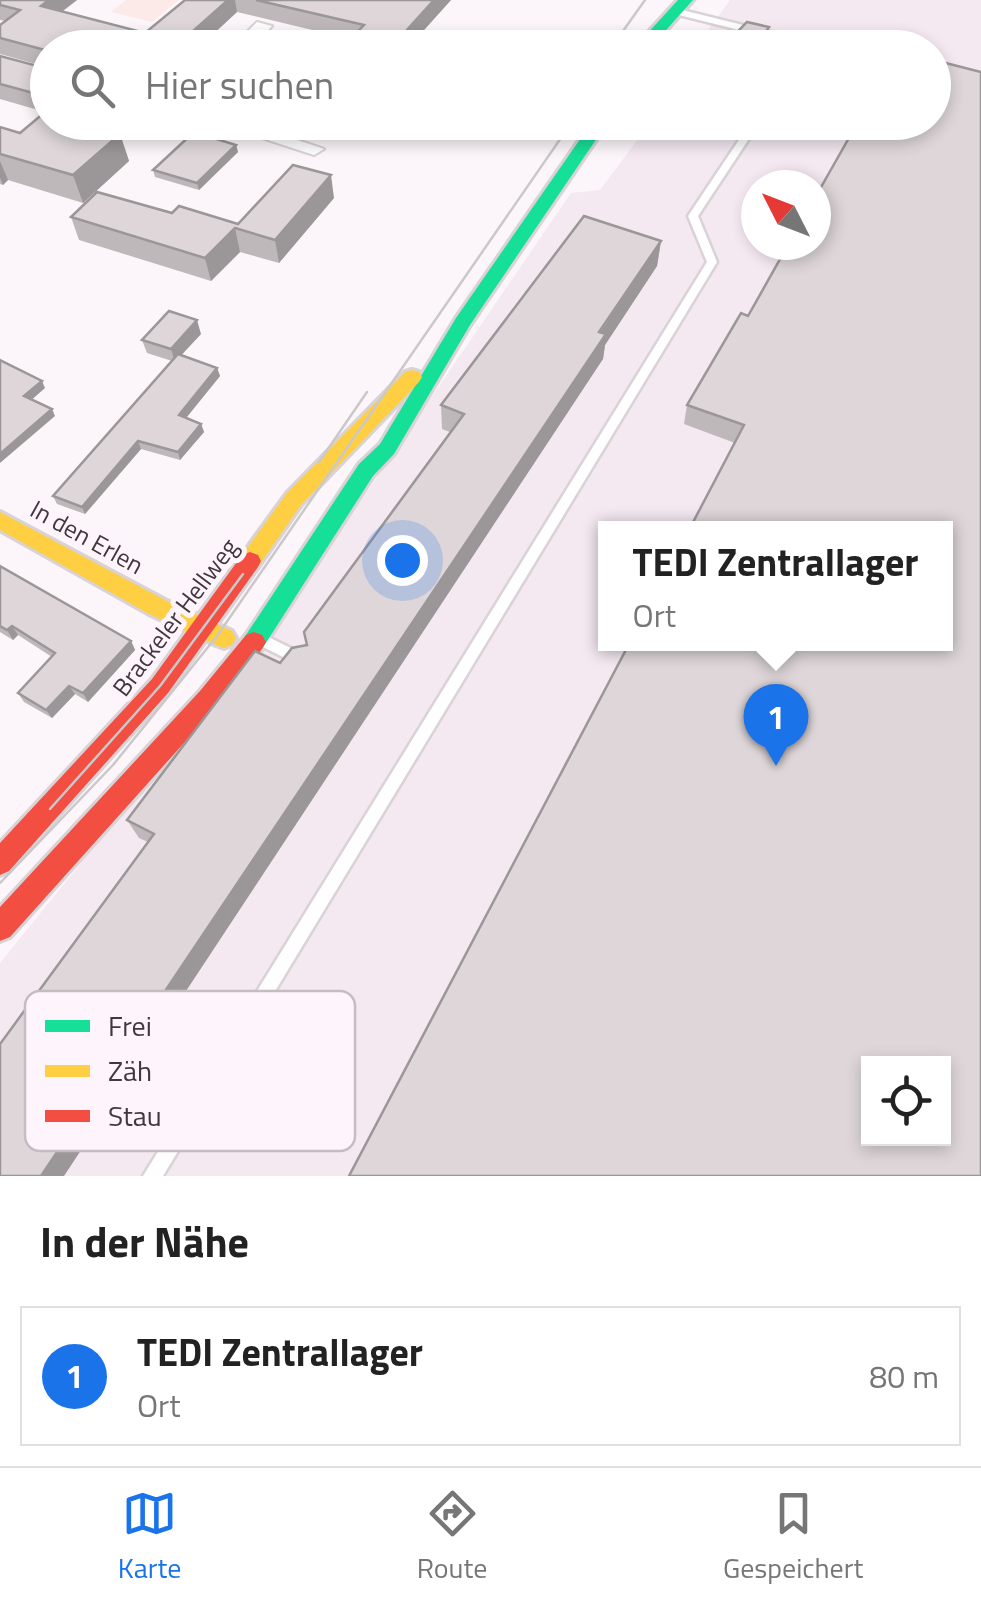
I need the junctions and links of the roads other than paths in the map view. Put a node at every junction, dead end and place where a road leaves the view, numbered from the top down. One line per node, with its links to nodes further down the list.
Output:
1 (682, 6): 4 (main road); 5 (lane)
2 (263, 26): 3 (street)
3 (259, 30)
4 (655, 30)
5 (758, 30)
6 (286, 140): 9 (street)
7 (586, 140): 10 (main road, Brackeler Hellweg)
8 (744, 140): 19 (lane)
9 (314, 148)
10 (462, 322): 11 (main road, Brackeler Hellweg); 12 (main road, Brackeler Hellweg)
11 (388, 402): 12 (main road, Brackeler Hellweg); 14 (main road, Brackeler Hellweg)
12 (366, 470): 15 (main road, Brackeler Hellweg)
13 (0, 520): 14 (main road, In den Erlen)
14 (203, 630): 15 (main road, In den Erlen); 17 (main road, Brackeler Hellweg)
15 (258, 638): 16 (lane); 18 (main road, Brackeler Hellweg)
16 (304, 661)
17 (0, 862)
18 (0, 927)
19 (265, 991)
20 (167, 1151): 21 (lane)
21 (152, 1176)

